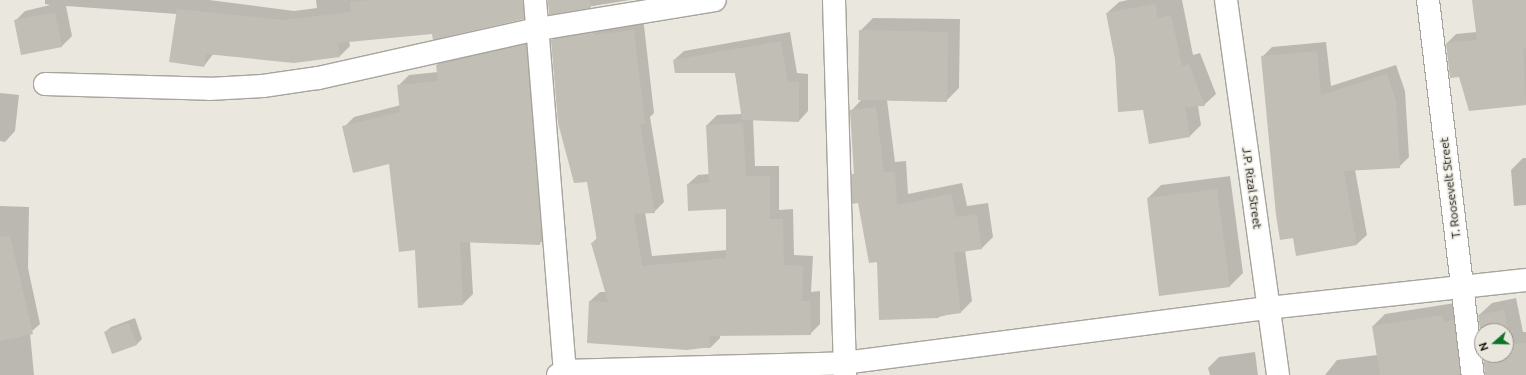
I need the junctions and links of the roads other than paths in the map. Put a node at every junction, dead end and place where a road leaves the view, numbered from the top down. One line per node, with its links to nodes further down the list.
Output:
1 (535, 0): 6 (street)
2 (716, 0): 6 (street)
3 (834, 0): 11 (street)
4 (1226, 0): 10 (street, J.P. Rizal Street)
5 (1428, 0): 9 (street, T. Roosevelt Street)
6 (538, 28): 7 (street); 12 (street)
7 (45, 84)
8 (1526, 280): 9 (street)
9 (1462, 288): 10 (street); 14 (street, T. Roosevelt Street)
10 (1268, 308): 11 (street); 13 (street, J.P. Rizal Street)
11 (844, 369): 12 (street)
12 (561, 373)
13 (1278, 375)
14 (1473, 375)

